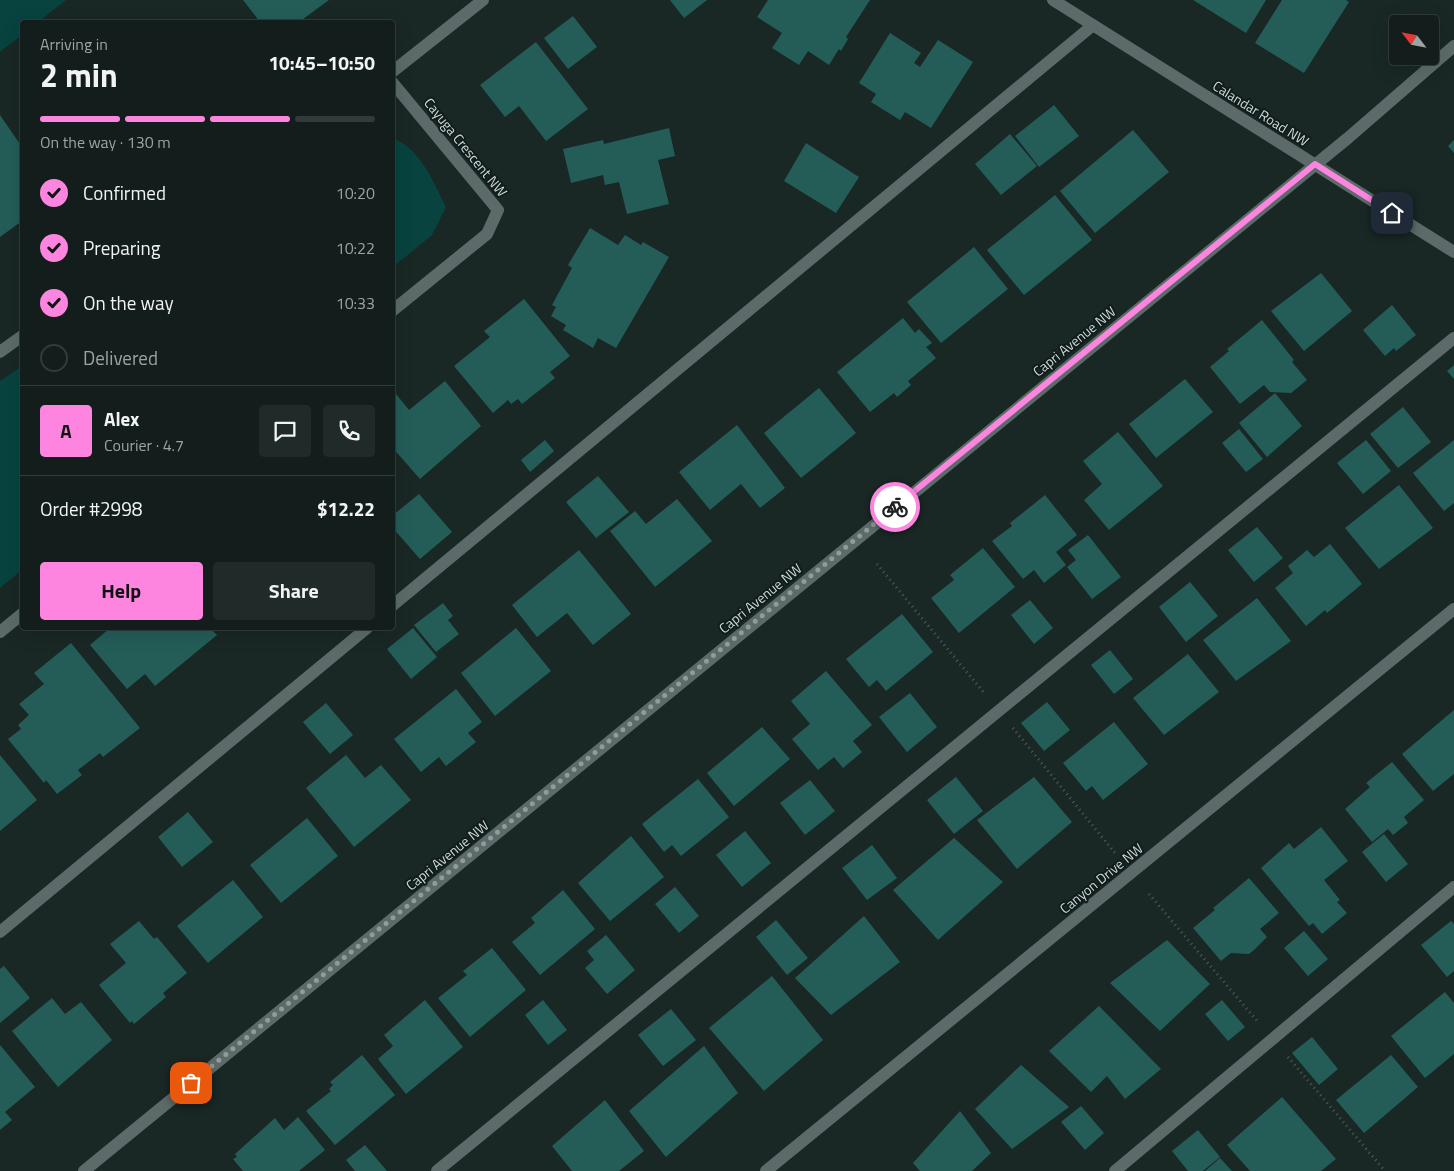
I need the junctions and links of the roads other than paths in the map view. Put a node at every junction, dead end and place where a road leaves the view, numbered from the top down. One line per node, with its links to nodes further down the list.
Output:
1 (483, 0): 5 (street)
2 (1052, 0): 3 (street, Calandar Road NW)
3 (1092, 26): 7 (street, Calandar Road NW); 13 (street)
4 (1454, 46): 7 (street, Capri Avenue NW)
5 (395, 70)
6 (395, 86): 9 (street, Cayuga Crescent NW)
7 (1315, 164): 8 (street, Calandar Road NW); 20 (street, Capri Avenue NW)
8 (1454, 252)
9 (395, 310)
10 (20, 337): 12 (street)
11 (1454, 338): 21 (street)
12 (0, 352)
13 (395, 604)
14 (1454, 609): 22 (street, Canyon Drive NW)
15 (20, 616): 17 (street)
16 (365, 630): 19 (street)
17 (0, 632)
18 (1454, 887): 23 (street)
19 (0, 932)
20 (84, 1171)
21 (436, 1171)
22 (766, 1171)
23 (1115, 1171)

